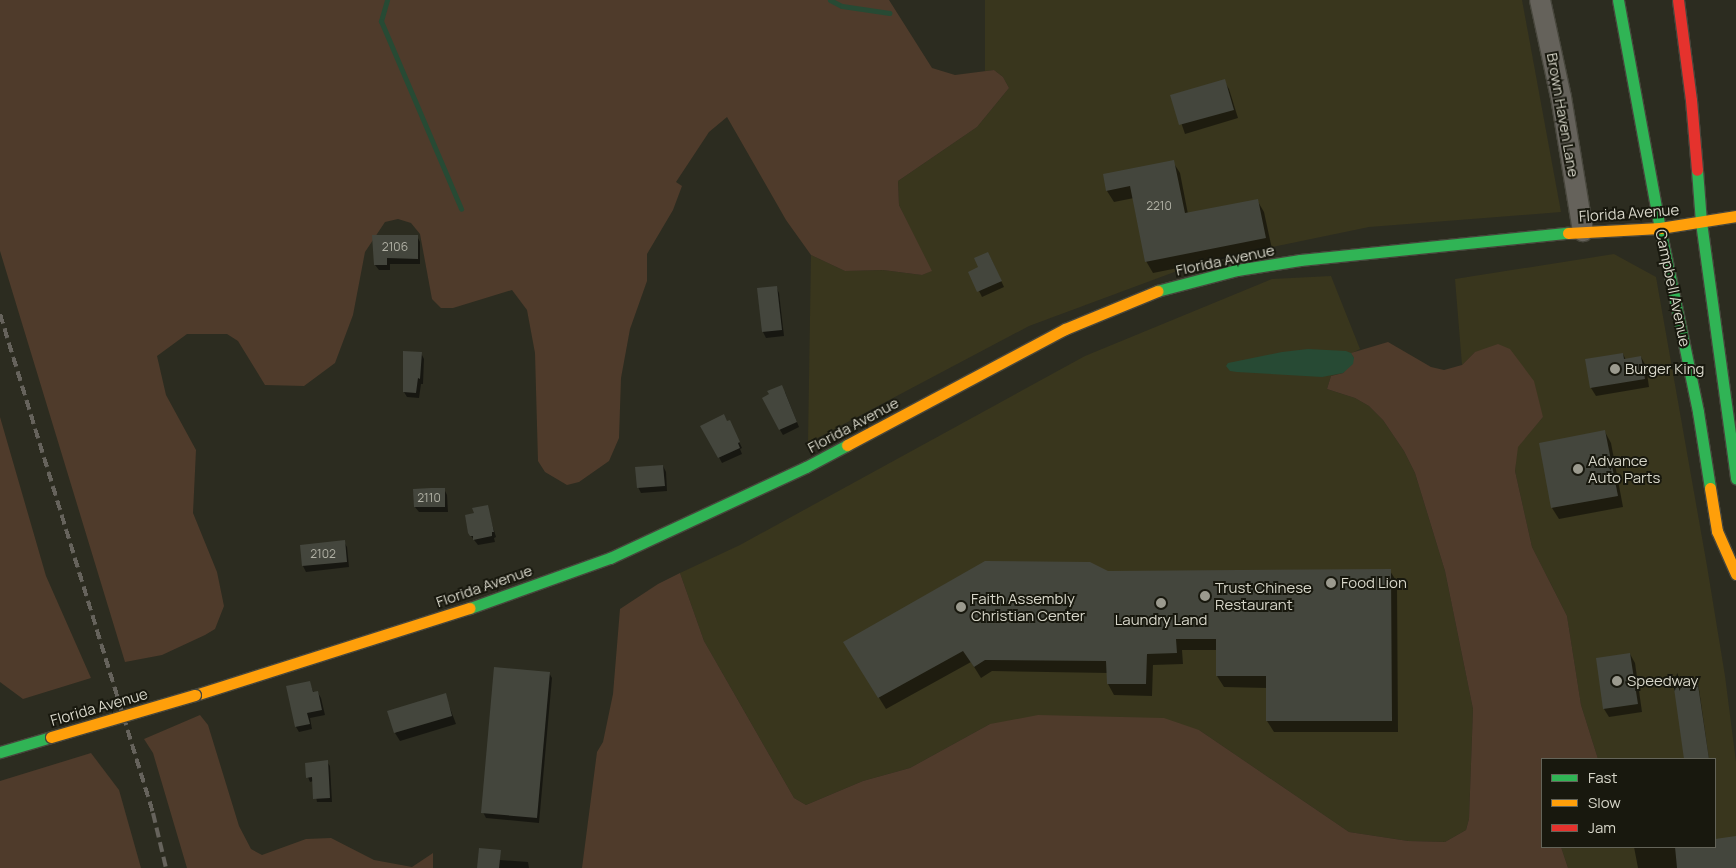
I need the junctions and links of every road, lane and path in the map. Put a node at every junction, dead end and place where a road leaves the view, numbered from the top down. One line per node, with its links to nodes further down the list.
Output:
1 (1540, 0): 7 (street, Brown Haven Lane)
2 (1618, 0): 6 (main road, Campbell Avenue)
3 (1678, 0): 5 (main road)
4 (1736, 216): 5 (main road, Florida Avenue)
5 (1701, 222): 6 (main road, Florida Avenue); 8 (main road)
6 (1660, 228): 7 (main road, Florida Avenue); 9 (main road, Campbell Avenue)
7 (1583, 231): 10 (main road, Florida Avenue, bridge)
8 (1736, 479)
9 (1736, 574)
10 (0, 752)

